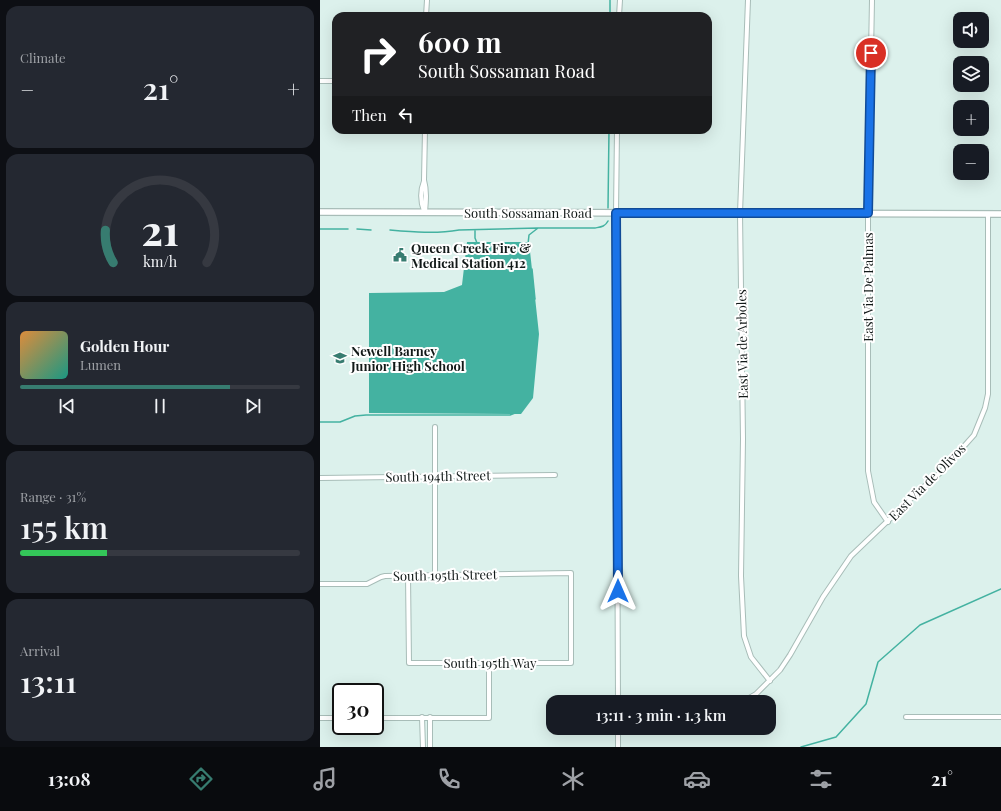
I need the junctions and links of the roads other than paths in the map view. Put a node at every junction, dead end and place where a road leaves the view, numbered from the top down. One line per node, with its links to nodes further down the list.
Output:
1 (427, 0): 5 (street)
2 (620, 0): 6 (street)
3 (748, 0): 14 (street, East Via de Arboles)
4 (872, 0): 15 (street, East Via De Palmas)
5 (426, 12)
6 (619, 12)
7 (320, 81): 8 (street)
8 (332, 81)
9 (424, 134): 12 (street)
10 (617, 134): 13 (street)
11 (320, 212): 12 (main road, South Sossaman Road)
12 (425, 212): 13 (main road, South Sossaman Road)
13 (616, 213): 14 (main road, South Sossaman Road); 29 (street)
14 (740, 213): 15 (main road, South Sossaman Road); 28 (street, East Via de Arboles)
15 (868, 213): 16 (main road, South Sossaman Road); 22 (street, East Via De Palmas)
16 (988, 214): 17 (main road, South Sossaman Road); 22 (street, East Via de Olivos)
17 (1001, 214)
18 (435, 427): 20 (street)
19 (555, 475): 20 (street, South 194th Street)
20 (435, 476): 21 (street, South 194th Street); 24 (street)
21 (320, 478)
22 (888, 522): 28 (street, East Via de Olivos)
23 (408, 575): 24 (street, South 195th Street); 25 (street, South 195th Street); 26 (street, South 195th Way)
24 (435, 575): 27 (street, South 195th Street)
25 (320, 584)
26 (489, 663): 27 (street, South 195th Way); 32 (street)
27 (571, 663)
28 (770, 681): 30 (street, East Via de Olivos)
29 (618, 695)
30 (754, 695)
31 (422, 717): 32 (street); 37 (street); 39 (street)
32 (430, 717): 40 (street)
33 (906, 717): 34 (street)
34 (1001, 717)
35 (320, 718): 36 (street)
36 (332, 718)
37 (384, 718)
38 (618, 735): 41 (street)
39 (423, 747)
40 (430, 747)
41 (618, 747)

